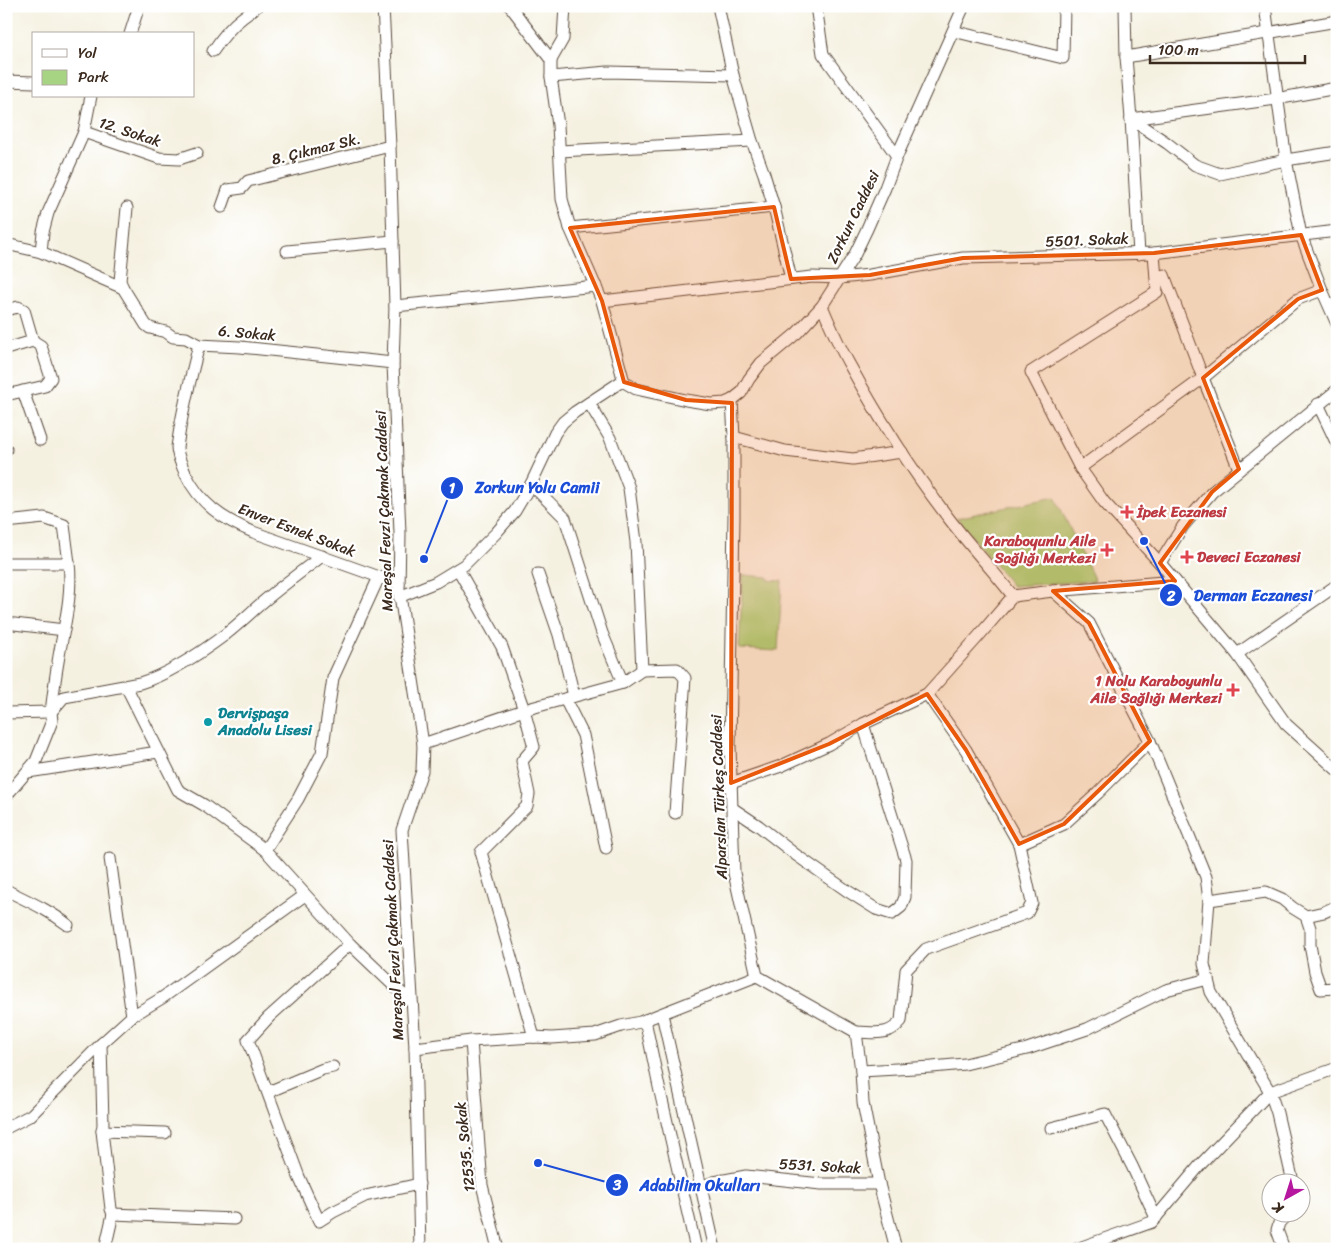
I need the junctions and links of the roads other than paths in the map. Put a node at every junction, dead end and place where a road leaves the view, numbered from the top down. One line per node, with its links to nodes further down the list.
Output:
1 (139, 6): 14 (street)
2 (258, 6): 16 (street)
3 (383, 6): 29 (street, Mareşal Fevzi Çakmak Caddesi)
4 (510, 6): 18 (street)
5 (565, 6): 18 (street)
6 (718, 6): 19 (street)
7 (816, 6): 33 (street)
8 (964, 6): 13 (street, Zorkun Caddesi)
9 (1064, 6): 13 (street)
10 (1125, 6): 17 (street)
11 (1265, 6): 15 (street)
12 (1337, 22): 15 (street)
13 (952, 31): 33 (street, Zorkun Caddesi)
14 (131, 32)
15 (1268, 33): 17 (street); 25 (street)
16 (213, 51)
17 (1126, 57): 26 (street)
18 (551, 60): 20 (street)
19 (734, 75): 20 (street); 28 (street)
20 (552, 77): 30 (street)
21 (6, 81): 22 (street)
22 (32, 82)
23 (1337, 88): 25 (street)
24 (91, 98): 27 (street, 12. Sokak)
25 (1276, 99): 26 (street); 34 (street)
26 (1131, 119): 34 (street); 46 (street)
27 (84, 132): 32 (street, 12. Sokak); 44 (street, 12. Sokak)
28 (752, 141): 30 (street); 36 (street)
29 (390, 146): 35 (street, 8. Çıkmaz Sk.); 41 (street, Mareşal Fevzi Çakmak Caddesi)
30 (560, 151): 38 (street)
31 (1337, 152): 34 (street)
32 (197, 153)
33 (897, 156): 48 (street, Zorkun Caddesi)
34 (1286, 160): 40 (street)
35 (222, 207)
36 (774, 207): 38 (street); 49 (street)
37 (127, 208): 51 (street, 6. Sokak)
38 (570, 228): 50 (street)
39 (1337, 231): 40 (street, 5501. Sokak)
40 (1301, 235): 45 (street, 5501. Sokak); 52 (street)
41 (393, 241): 43 (street); 54 (street, Mareşal Fevzi Çakmak Caddesi)
42 (6, 244): 44 (street)
43 (287, 251)
44 (41, 252): 51 (street)
45 (1154, 253): 46 (street, 5501. Sokak); 47 (street)
46 (1138, 254): 48 (street, 5501. Sokak)
47 (1156, 277): 62 (street); 74 (street)
48 (839, 278): 49 (street, 5501. Sokak); 55 (street, Zorkun Caddesi)
49 (791, 279): 53 (street, 5501. Sokak)
50 (596, 286): 53 (street); 54 (street)
51 (123, 288): 59 (street, 6. Sokak)
52 (1322, 290): 57 (street); 62 (street)
53 (602, 301): 63 (street)
54 (395, 306): 61 (street, Mareşal Fevzi Çakmak Caddesi)
55 (822, 306): 67 (street, Zorkun Caddesi); 73 (street)
56 (6, 310): 58 (street)
57 (1337, 324)
58 (33, 341): 60 (street); 65 (street)
59 (199, 345): 61 (street, 6. Sokak); 78 (street, Enver Esnek Sokak)
60 (6, 349)
61 (393, 363): 86 (street, Mareşal Fevzi Çakmak Caddesi)
62 (1203, 378): 74 (street); 75 (street)
63 (624, 382): 67 (street); 68 (street)
64 (1337, 390): 69 (street)
65 (24, 391): 66 (street); 71 (street)
66 (6, 396)
67 (732, 400): 70 (street, Alparslan Türkeş Caddesi)
68 (589, 404): 76 (street); 94 (street)
69 (1318, 404): 72 (street); 75 (street)
70 (734, 437): 73 (street); 108 (street, Alparslan Türkeş Caddesi)
71 (40, 440)
72 (1337, 444)
73 (902, 452): 89 (street)
74 (1080, 468): 81 (street)
75 (1239, 469): 81 (street)
76 (530, 484): 82 (street); 95 (street)
77 (6, 522): 80 (street)
78 (322, 556): 84 (street, Enver Esnek Sokak); 96 (street)
79 (6, 563): 80 (street)
80 (64, 563): 92 (street)
81 (1160, 563): 85 (street)
82 (458, 569): 90 (street); 99 (street)
83 (538, 574): 98 (street)
84 (380, 577): 86 (street, Enver Esnek Sokak); 114 (street)
85 (1175, 581): 87 (street); 93 (street)
86 (399, 584): 90 (street, Mareşal Fevzi Çakmak Caddesi)
87 (1053, 590): 89 (street); 103 (street)
88 (1335, 590): 93 (street)
89 (1013, 596): 97 (street)
90 (399, 597): 104 (street, Mareşal Fevzi Çakmak Caddesi)
91 (6, 624): 92 (street)
92 (64, 630): 100 (street)
93 (1237, 654): 106 (street)
94 (642, 670): 95 (street); 111 (street)
95 (623, 683): 98 (street)
96 (126, 686): 100 (street); 105 (street)
97 (927, 694): 102 (street); 112 (street)
98 (570, 698): 99 (street); 113 (street)
99 (524, 710): 104 (street); 131 (street)
100 (51, 712): 101 (street); 107 (street)
101 (6, 714)
102 (863, 724): 108 (street); 110 (street)
103 (1150, 741): 112 (street); 118 (street)
104 (423, 744): 126 (street, Mareşal Fevzi Çakmak Caddesi)
105 (158, 752): 107 (street); 114 (street)
106 (1337, 770)
107 (28, 772): 109 (street)
108 (731, 784): 110 (street, Alparslan Türkeş Caddesi)
109 (6, 796)
110 (732, 808): 123 (street, Alparslan Türkeş Caddesi)
111 (675, 813)
112 (1019, 844): 130 (street)
113 (606, 848)
114 (265, 850): 117 (street)
115 (110, 858): 128 (street)
116 (6, 890): 121 (street)
117 (305, 895): 122 (street); 128 (street)
118 (1208, 900): 120 (street); 124 (street)
119 (1337, 906): 120 (street)
120 (1306, 916): 125 (street)
121 (68, 925)
122 (350, 944): 126 (street); 138 (street)
123 (757, 976): 127 (street); 130 (street)
124 (1208, 979): 137 (street); 139 (street)
125 (1337, 986)
126 (412, 1002): 134 (street, Mareşal Fevzi Çakmak Caddesi)
127 (662, 1014): 129 (street); 147 (street)
128 (132, 1016): 133 (street)
129 (645, 1020): 131 (street); 155 (street)
130 (856, 1032): 137 (street)
131 (534, 1037): 132 (street)
132 (471, 1041): 134 (street); 154 (street, 12535. Sokak)
133 (101, 1044): 140 (street); 142 (street)
134 (415, 1048): 145 (street, Mareşal Fevzi Çakmak Caddesi)
135 (333, 1067): 138 (street)
136 (1337, 1068): 139 (street)
137 (861, 1071): 146 (street)
138 (268, 1092): 145 (street)
139 (1270, 1092): 144 (street); 149 (street)
140 (6, 1128)
141 (1051, 1128): 149 (street)
142 (102, 1131): 143 (street); 148 (street)
143 (165, 1133)
144 (1291, 1172)
145 (419, 1184): 153 (street, Mareşal Fevzi Çakmak Caddesi)
146 (879, 1184): 147 (street, 5531. Sokak); 157 (street)
147 (700, 1187): 156 (street)
148 (114, 1214): 150 (street); 152 (street)
149 (1156, 1218): 158 (street)
150 (234, 1219)
151 (1280, 1222): 159 (street)
152 (105, 1249)
153 (420, 1249)
154 (498, 1249)
155 (696, 1249)
156 (715, 1249)
157 (896, 1249)
158 (1076, 1249)
159 (1284, 1249)

